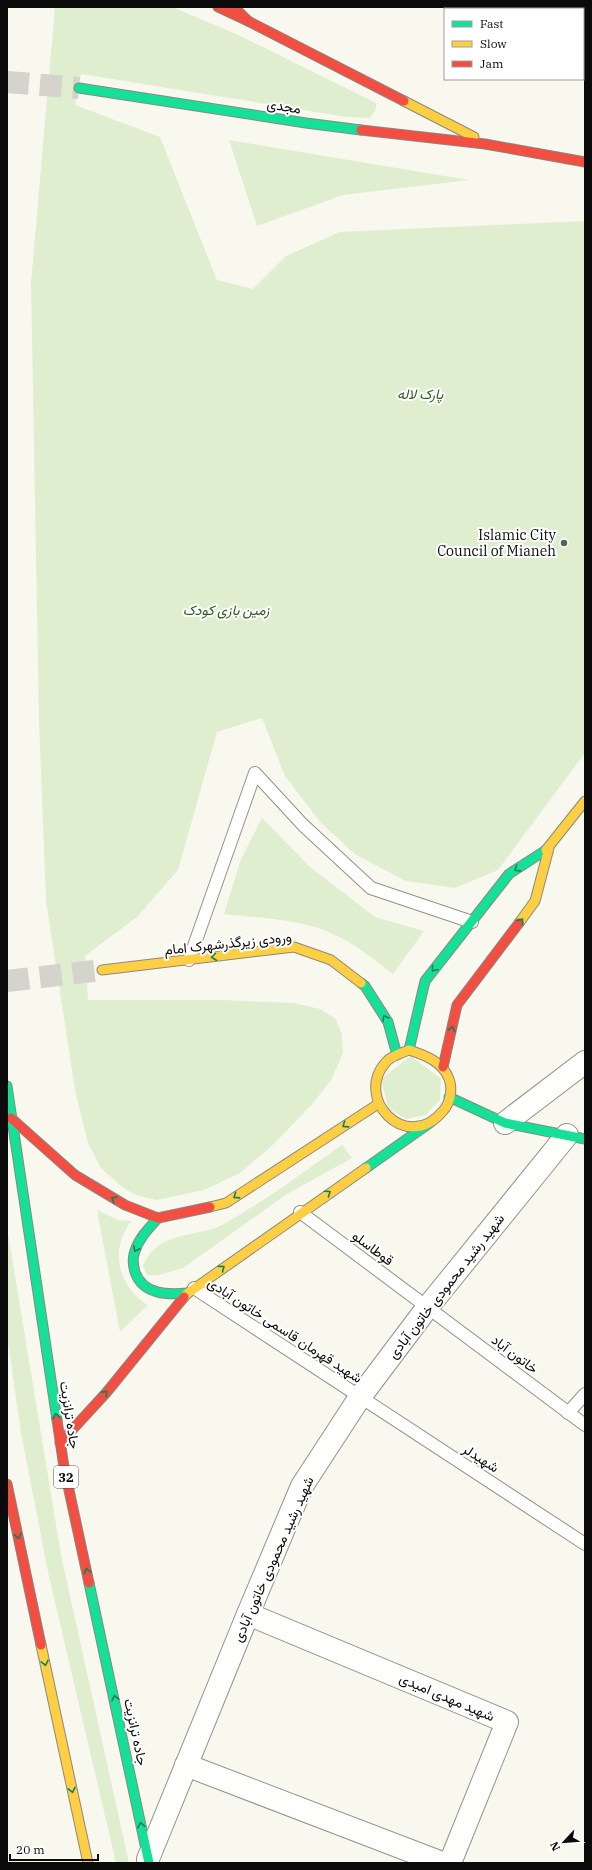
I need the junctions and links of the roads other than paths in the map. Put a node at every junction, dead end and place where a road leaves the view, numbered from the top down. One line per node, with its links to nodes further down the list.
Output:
1 (218, 7): 3 (main road, مجدی)
2 (234, 7): 3 (main road, مجدی)
3 (248, 21): 5 (main road, مجدی)
4 (79, 88): 5 (main road, مجدی)
5 (485, 144): 6 (main road, مجدی)
6 (585, 162)
7 (585, 801): 8 (main road)
8 (550, 848): 9 (main road, one-way to 9); 15 (main road, one-way to 8)
9 (472, 922): 10 (lane); 12 (main road, one-way to 12)
10 (189, 960): 11 (main road, ورودی زیرگذرشهرک امام); 13 (main road, ورودی زیرگذرشهرک امام, one-way to 10)
11 (102, 970)
12 (409, 1050): 13 (main road); 15 (main road)
13 (397, 1055): 18 (main road)
14 (585, 1062): 21 (street)
15 (443, 1066): 17 (main road)
16 (7, 1086): 19 (main road, جاده ترانزیت / 32)
17 (449, 1097): 20 (main road); 21 (main road)
18 (378, 1104): 20 (main road); 24 (main road, one-way to 24)
19 (11, 1118): 24 (main road, one-way to 19); 31 (main road, جاده ترانزیت / 32, one-way to 19)
20 (431, 1122): 23 (main road, one-way to 20)
21 (505, 1123): 22 (main road)
22 (576, 1137): 26 (street, شهید رشید محمودی خاتون آبادی)
23 (300, 1212): 25 (main road, one-way to 23); 26 (lane, قوطاسلو)
24 (158, 1218): 25 (main road, one-way to 25)
25 (191, 1291): 28 (lane, شهید قهرمان قاسمی خاتون آبادی); 31 (main road, one-way to 25)
26 (427, 1308): 28 (street, شهید رشید محمودی خاتون آبادی); 29 (lane, خاتون آباد)
27 (585, 1394): 29 (lane)
28 (360, 1397): 34 (lane, شهیدلر); 35 (street, شهید رشید محمودی خاتون آبادی)
29 (568, 1413): 30 (lane, خاتون آباد)
30 (585, 1425)
31 (60, 1443): 37 (main road, جاده ترانزیت / 32, one-way to 31)
32 (7, 1484): 33 (main road)
33 (10, 1512): 38 (main road, one-way to 38)
34 (585, 1544)
35 (248, 1614): 36 (street, شهید رشید محمودی خاتون آبادی); 40 (street, شهید مهدی امیدی)
36 (186, 1765): 37 (street, شهید رشید محمودی خاتون آبادی); 39 (street)
37 (148, 1861)
38 (88, 1863)
39 (442, 1863)
40 (450, 1863)

